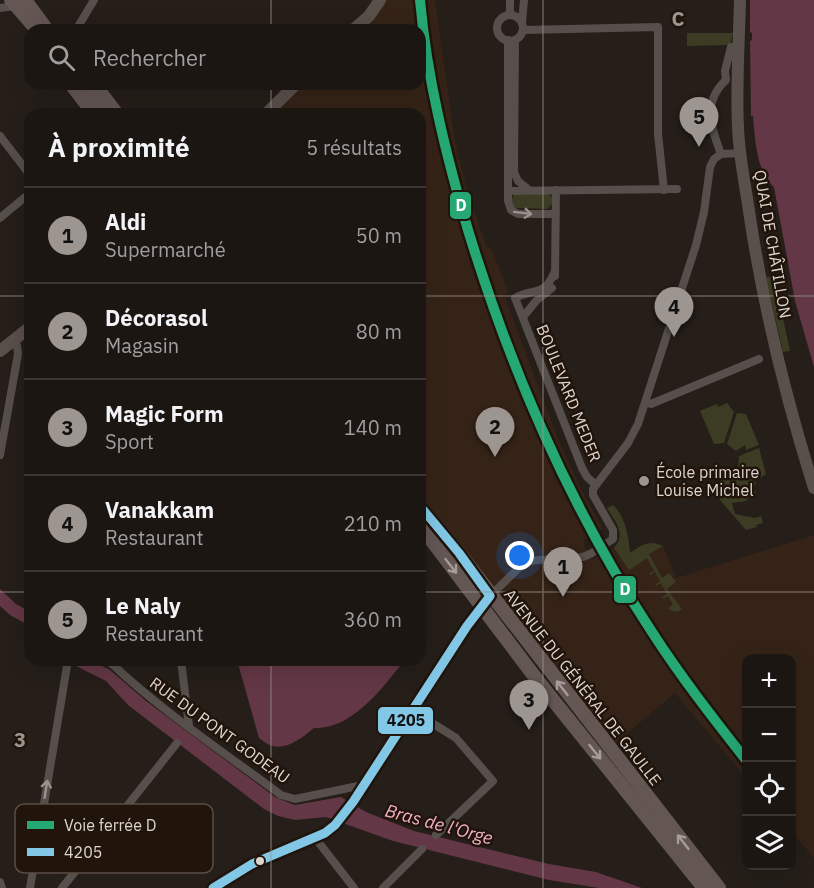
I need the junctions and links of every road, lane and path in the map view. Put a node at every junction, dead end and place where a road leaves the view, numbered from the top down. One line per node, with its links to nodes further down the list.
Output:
1 (94, 0): 10 (street)
2 (380, 0): 11 (main road)
3 (510, 0): 8 (street)
4 (524, 0): 12 (street)
5 (740, 0): 14 (main road, QUAI DE CHÂTILLON)
6 (17, 2): 7 (street); 9 (main road)
7 (0, 8)
8 (510, 15): 12 (street); 13 (street)
9 (37, 24)
10 (80, 24)
11 (360, 24)
12 (523, 26): 13 (street); 30 (street)
13 (511, 40): 28 (street); 31 (street)
14 (739, 47): 24 (main road, QUAI DE CHÂTILLON); 25 (street)
15 (76, 90): 19 (main road)
16 (88, 90): 20 (main road)
17 (99, 90): 21 (main road)
18 (290, 90): 22 (main road)
19 (89, 108)
20 (101, 108)
21 (112, 108)
22 (272, 108)
23 (0, 136): 26 (street)
24 (741, 153): 25 (street); 44 (main road, QUAI DE CHÂTILLON)
25 (721, 154): 41 (street)
26 (24, 167)
27 (677, 189): 30 (street)
28 (532, 190): 29 (street); 31 (street)
29 (556, 190): 30 (street); 33 (street, BOULEVARD MEDER)
30 (664, 190)
31 (508, 191): 33 (street, one-way to 33)
32 (24, 198): 34 (street)
33 (555, 214): 35 (street, BOULEVARD MEDER)
34 (0, 218)
35 (555, 271): 36 (street, BOULEVARD MEDER); 36 (street)
36 (523, 317): 43 (street, BOULEVARD MEDER)
37 (24, 332): 38 (main road)
38 (15, 340): 39 (main road); 42 (street)
39 (0, 351)
40 (759, 359): 41 (street)
41 (646, 402): 43 (street)
42 (0, 455)
43 (596, 485): 47 (street)
44 (814, 488)
45 (426, 513): 47 (main road, AVENUE DU GÉNÉRAL DE GAULLE)
46 (426, 532): 47 (main road, AVENUE DU GÉNÉRAL DE GAULLE, one-way to 47)
47 (486, 601): 51 (main road); 69 (main road, AVENUE DU GÉNÉRAL DE GAULLE, one-way to 69); 70 (main road, AVENUE DU GÉNÉRAL DE GAULLE, one-way to 47)
48 (67, 666): 55 (street, one-way to 48)
49 (114, 666): 52 (street, RUE DU PONT GODEAU)
50 (182, 666): 52 (street)
51 (413, 711): 54 (main road); 57 (street)
52 (189, 726): 54 (street, RUE DU PONT GODEAU)
53 (177, 743): 56 (street)
54 (363, 785): 58 (main road)
55 (44, 804)
56 (129, 804)
57 (436, 835)
58 (316, 839): 66 (main road); 67 (street)
59 (422, 849): 68 (street)
60 (33, 873): 64 (street, one-way to 60)
61 (74, 873): 65 (street)
62 (0, 882): 63 (street)
63 (2, 888)
64 (30, 888)
65 (62, 888)
66 (213, 888)
67 (354, 888)
68 (383, 888)
69 (704, 888)
70 (719, 888)

